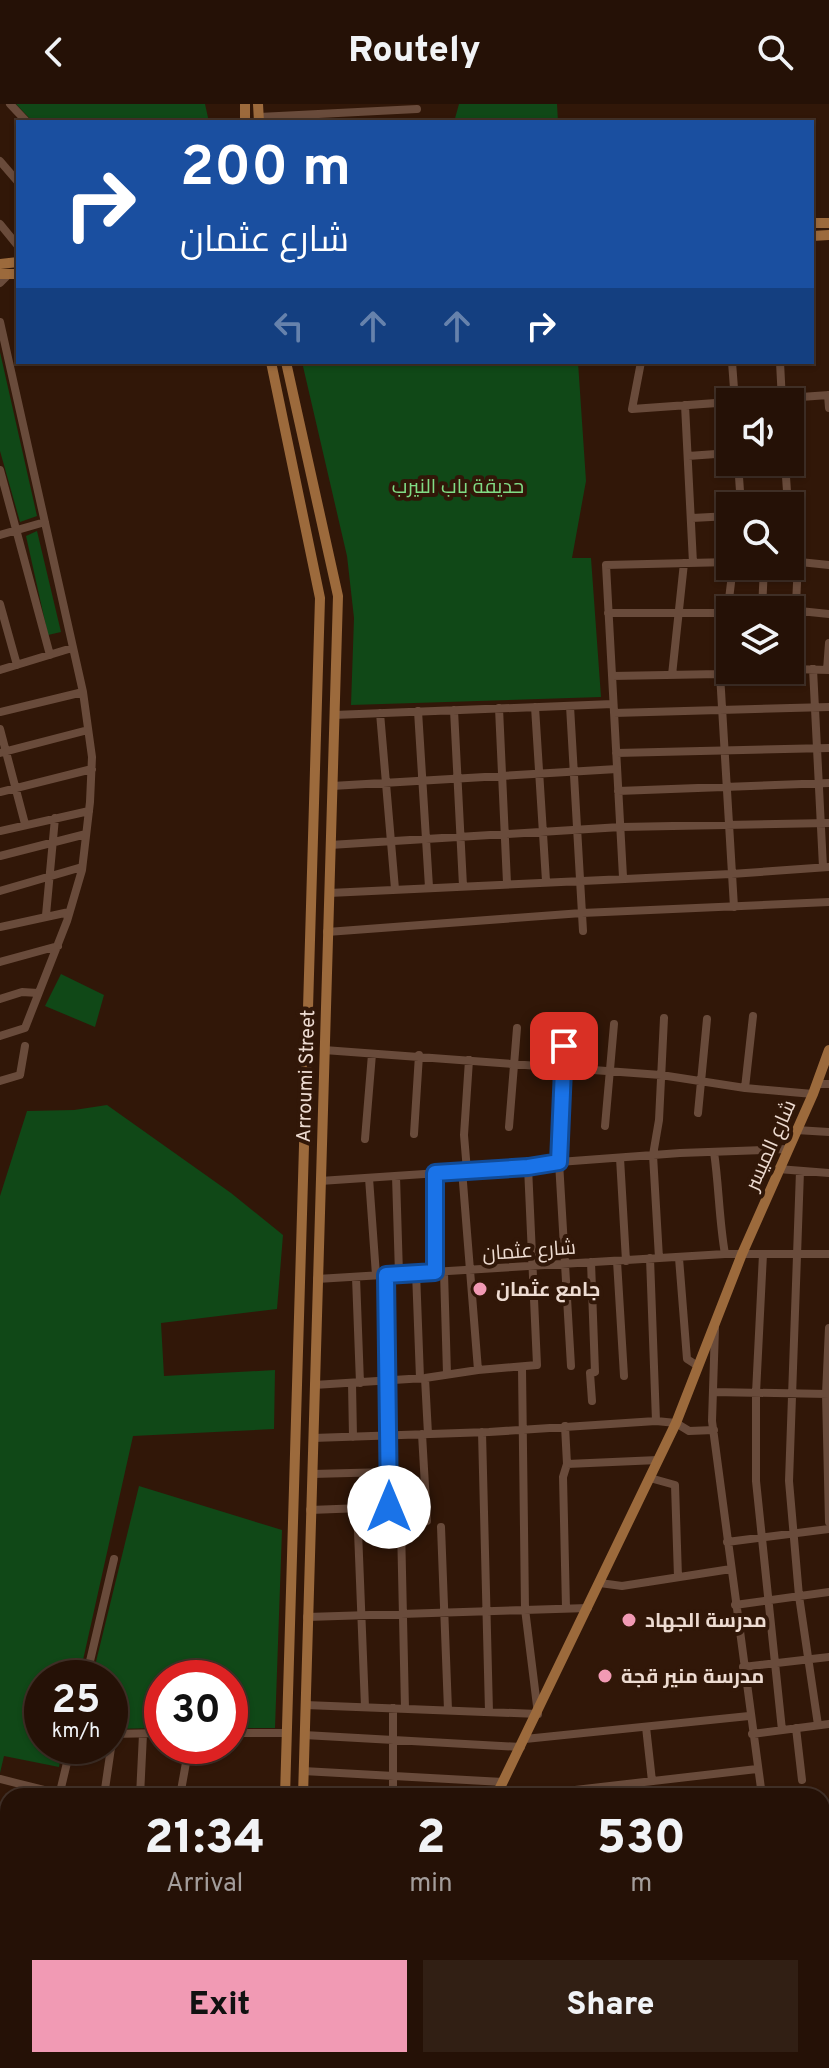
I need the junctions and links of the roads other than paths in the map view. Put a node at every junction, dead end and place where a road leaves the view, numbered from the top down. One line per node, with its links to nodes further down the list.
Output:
1 (10, 104): 5 (street)
2 (258, 104): 4 (main road)
3 (417, 107): 4 (street)
4 (259, 119)
5 (25, 120)
6 (0, 161): 7 (street)
7 (16, 180)
8 (0, 224): 9 (street)
9 (16, 244)
10 (9, 274): 11 (street)
11 (0, 283)
12 (0, 322): 30 (street)
13 (271, 364): 271 (main road, Arroumi Street)
14 (286, 364): 67 (main road, Arroumi Street)
15 (641, 364): 23 (street)
16 (732, 364): 18 (street)
17 (780, 364): 19 (street)
18 (734, 388)
19 (781, 388)
20 (828, 395): 21 (street); 24 (street)
21 (804, 398)
22 (716, 403): 23 (street)
23 (685, 405): 26 (street)
24 (829, 408)
25 (716, 454): 26 (street)
26 (688, 456): 29 (street)
27 (0, 470): 31 (street)
28 (716, 517): 29 (street)
29 (692, 518): 34 (street)
30 (45, 522): 31 (street); 44 (street)
31 (17, 531): 32 (street); 45 (street)
32 (0, 535)
33 (804, 562): 36 (street)
34 (688, 563): 35 (street); 39 (street); 40 (street)
35 (716, 564)
36 (829, 565)
37 (0, 604): 46 (street)
38 (804, 611): 42 (street)
39 (608, 613): 40 (street); 53 (street)
40 (678, 613): 41 (street); 52 (street)
41 (716, 613)
42 (829, 614)
43 (829, 643): 50 (street)
44 (72, 648): 45 (street); 55 (street)
45 (50, 655): 46 (street)
46 (17, 665): 49 (street)
47 (804, 669): 48 (street)
48 (813, 669): 50 (street); 60 (street)
49 (0, 670)
50 (828, 670)
51 (716, 674): 52 (street)
52 (672, 675): 53 (street)
53 (612, 676): 61 (street)
54 (721, 684): 63 (street)
55 (83, 692): 65 (street); 69 (street)
56 (570, 706): 57 (street); 61 (street); 77 (street)
57 (535, 707): 59 (street); 78 (street)
58 (829, 707): 60 (street)
59 (499, 708): 62 (street); 79 (street)
60 (814, 708): 63 (street); 71 (street)
61 (614, 709): 63 (street); 74 (street)
62 (454, 710): 64 (street); 80 (street)
63 (722, 710): 72 (street)
64 (418, 711): 66 (street); 81 (street)
65 (0, 712)
66 (380, 713): 67 (street); 82 (street)
67 (334, 715): 85 (main road, Arroumi Street)
68 (0, 729): 73 (street)
69 (88, 730): 73 (street); 75 (street)
70 (829, 748): 71 (street)
71 (815, 749): 72 (street); 83 (street)
72 (723, 751): 74 (street); 87 (street)
73 (3, 752): 86 (street)
74 (616, 753): 76 (street)
75 (92, 769): 86 (street); 90 (street)
76 (617, 769): 77 (street); 88 (street)
77 (574, 772): 78 (street); 96 (street)
78 (539, 774): 79 (street); 98 (street)
79 (502, 776): 80 (street); 100 (street)
80 (457, 778): 81 (street); 101 (street)
81 (423, 780): 82 (street); 102 (street)
82 (386, 783): 85 (street); 103 (street)
83 (817, 783): 84 (street); 87 (street); 93 (street)
84 (829, 783)
85 (332, 786): 105 (main road, Arroumi Street)
86 (16, 788): 89 (street); 92 (street)
87 (725, 788): 88 (street); 94 (street)
88 (618, 791): 95 (street)
89 (0, 792)
90 (89, 811): 91 (street); 99 (street)
91 (55, 818): 92 (street); 104 (street)
92 (25, 824): 97 (street)
93 (825, 824): 94 (street); 108 (street)
94 (729, 825): 95 (street); 109 (street)
95 (621, 827): 96 (street); 111 (street)
96 (577, 829): 98 (street); 112 (street)
97 (0, 831)
98 (543, 831): 100 (street); 113 (street)
99 (86, 834): 104 (street); 107 (street)
100 (505, 834): 101 (street); 114 (street)
101 (460, 837): 102 (street); 115 (street)
102 (426, 839): 103 (street); 116 (street)
103 (391, 841): 105 (street); 117 (street)
104 (52, 843): 106 (street); 110 (street)
105 (330, 845): 119 (main road, Arroumi Street)
106 (0, 856)
107 (82, 867): 110 (street); 122 (street)
108 (826, 867): 109 (street)
109 (731, 874): 111 (street); 121 (street)
110 (49, 877): 118 (street); 124 (street)
111 (623, 877): 112 (street)
112 (580, 879): 113 (street); 123 (street)
113 (546, 881): 114 (street)
114 (507, 883): 115 (street)
115 (463, 886): 116 (street)
116 (429, 887): 117 (street)
117 (395, 889): 119 (street)
118 (0, 891)
119 (329, 893): 127 (main road, Arroumi Street)
120 (829, 902): 121 (street)
121 (734, 907): 123 (street)
122 (69, 912): 124 (street); 128 (street)
123 (582, 913): 126 (street); 127 (street)
124 (46, 915): 125 (street)
125 (0, 927)
126 (583, 931)
127 (327, 932): 140 (main road, Arroumi Street)
128 (58, 946): 129 (street); 130 (street)
129 (0, 962)
130 (38, 993): 131 (street); 138 (street)
131 (0, 999)
132 (753, 1016): 152 (street)
133 (664, 1018): 148 (street)
134 (707, 1019): 149 (street)
135 (614, 1024): 147 (street)
136 (566, 1025): 146 (street)
137 (517, 1028): 145 (street)
138 (0, 1036)
139 (25, 1046): 150 (street)
140 (324, 1050): 142 (street); 174 (main road, Arroumi Street)
141 (829, 1050): 153 (main road, شارع الميسر)
142 (372, 1054): 143 (street); 160 (street)
143 (419, 1055): 144 (street); 159 (street)
144 (469, 1060): 145 (street); 168 (street)
145 (514, 1063): 146 (street); 156 (street)
146 (563, 1068): 147 (street); 165 (street)
147 (610, 1072): 148 (street); 155 (street)
148 (661, 1075): 149 (street); 163 (street)
149 (702, 1080): 152 (street); 154 (street)
150 (0, 1081)
151 (829, 1084): 153 (street)
152 (745, 1088): 153 (street)
153 (815, 1089): 157 (main road, شارع الميسر)
154 (698, 1113)
155 (605, 1126)
156 (509, 1127)
157 (796, 1130): 158 (street); 161 (main road, شارع الميسر)
158 (829, 1132)
159 (414, 1134)
160 (365, 1139)
161 (788, 1149): 162 (street); 167 (main road, شارع الميسر)
162 (714, 1152): 163 (street); 175 (street)
163 (653, 1155): 164 (street); 180 (street)
164 (620, 1158): 165 (street); 182 (street)
165 (559, 1162): 166 (street); 184 (street)
166 (528, 1167): 168 (street); 185 (street)
167 (778, 1169): 169 (street); 176 (main road, شارع الميسر)
168 (464, 1170): 170 (street); 186 (street)
169 (800, 1171): 171 (street); 178 (street)
170 (435, 1173): 172 (street); 188 (street)
171 (829, 1173)
172 (396, 1176): 173 (street); 189 (street)
173 (369, 1178): 174 (street); 190 (street)
174 (320, 1181): 193 (main road, Arroumi Street)
175 (725, 1254): 176 (street, شارع عثمان); 181 (street, شارع عثمان)
176 (742, 1254): 177 (street, شارع عثمان); 194 (main road, شارع الميسر)
177 (763, 1254): 178 (street, شارع عثمان); 207 (street)
178 (797, 1254): 179 (street, شارع عثمان); 208 (street)
179 (829, 1254)
180 (654, 1258): 181 (street, شارع عثمان); 182 (street, شارع عثمان); 211 (street)
181 (679, 1258): 197 (street)
182 (622, 1261): 183 (street, شارع عثمان); 201 (street)
183 (591, 1262): 184 (street, شارع عثمان); 210 (street)
184 (565, 1264): 185 (street, شارع عثمان); 196 (street)
185 (531, 1267): 186 (street, شارع عثمان); 198 (street)
186 (469, 1270): 188 (street, شارع عثمان); 199 (street)
187 (416, 1272): 188 (street, شارع عثمان); 189 (street, شارع عثمان); 202 (street)
188 (440, 1272): 200 (street)
189 (399, 1274): 191 (street, شارع عثمان)
190 (376, 1275): 191 (street, شارع عثمان); 192 (street, شارع عثمان)
191 (386, 1275): 203 (street)
192 (356, 1277): 193 (street, شارع عثمان); 204 (street)
193 (317, 1279): 205 (main road, Arroumi Street)
194 (715, 1322): 197 (main road, شارع الميسر); 206 (street)
195 (829, 1328): 209 (street)
196 (571, 1366)
197 (698, 1366): 212 (main road, شارع الميسر)
198 (522, 1368): 199 (street); 214 (street)
199 (478, 1370): 200 (street)
200 (447, 1374): 202 (street)
201 (624, 1376)
202 (423, 1378): 203 (street); 217 (street)
203 (389, 1380): 204 (street); 218 (street)
204 (356, 1383): 205 (street); 219 (street)
205 (314, 1385): 220 (main road, Arroumi Street)
206 (713, 1392): 207 (street); 215 (street)
207 (756, 1393): 208 (street); 234 (street)
208 (792, 1394): 209 (street); 233 (street)
209 (827, 1394): 228 (street)
210 (592, 1401)
211 (656, 1421): 212 (street); 213 (street)
212 (676, 1423): 215 (street); 221 (main road, شارع الميسر)
213 (565, 1426): 214 (street); 222 (street)
214 (524, 1428): 216 (street); 246 (street)
215 (714, 1430): 235 (street)
216 (482, 1432): 217 (street); 247 (street)
217 (425, 1434): 218 (street); 230 (street)
218 (390, 1436): 219 (street); 223 (street)
219 (353, 1437): 220 (street)
220 (313, 1438): 224 (main road, Arroumi Street)
221 (658, 1460): 222 (street); 225 (main road, شارع الميسر)
222 (567, 1464): 244 (street)
223 (389, 1472): 224 (street); 226 (street)
224 (312, 1474): 227 (main road, Arroumi Street)
225 (650, 1478): 238 (street); 239 (main road, شارع الميسر)
226 (389, 1507): 227 (street); 229 (street)
227 (310, 1510): 251 (main road, Arroumi Street)
228 (829, 1522)
229 (391, 1526): 230 (street); 250 (street)
230 (401, 1526): 249 (street)
231 (441, 1527): 248 (street)
232 (829, 1529): 233 (street)
233 (793, 1534): 234 (street); 241 (street)
234 (762, 1538): 235 (street); 242 (street)
235 (727, 1542): 237 (street)
236 (114, 1559): 254 (street)
237 (731, 1569): 238 (street); 243 (street)
238 (678, 1577): 239 (street)
239 (600, 1583): 245 (main road, شارع الميسر)
240 (829, 1592): 241 (street)
241 (799, 1596): 242 (street); 253 (street)
242 (768, 1600): 243 (street); 255 (street)
243 (735, 1605): 256 (street)
244 (566, 1608): 245 (street); 246 (street)
245 (588, 1608): 263 (main road, شارع الميسر)
246 (525, 1609): 247 (street); 263 (street)
247 (485, 1611): 248 (street); 262 (street)
248 (445, 1612): 249 (street); 261 (street)
249 (403, 1613): 250 (street); 260 (street)
250 (360, 1615): 251 (street); 258 (street)
251 (307, 1617): 257 (main road, Arroumi Street)
252 (829, 1657): 253 (street)
253 (809, 1659): 255 (street); 266 (street)
254 (90, 1660)
255 (775, 1663): 256 (street); 269 (street)
256 (743, 1667): 264 (street)
257 (305, 1705): 258 (street); 275 (main road, Arroumi Street)
258 (365, 1707): 259 (street)
259 (393, 1708): 260 (street); 276 (street)
260 (405, 1709): 261 (street)
261 (448, 1710): 262 (street)
262 (489, 1712): 263 (street)
263 (538, 1714): 277 (main road, شارع الميسر)
264 (749, 1716): 267 (street); 274 (street)
265 (829, 1724): 266 (street)
266 (818, 1725): 268 (street)
267 (646, 1727): 277 (street); 286 (street)
268 (796, 1728): 269 (street); 285 (street)
269 (782, 1730): 274 (street)
270 (248, 1733): 271 (street)
271 (287, 1733): 293 (main road, Arroumi Street)
272 (128, 1734): 273 (street)
273 (143, 1734): 291 (street)
274 (752, 1734): 281 (street)
275 (304, 1735): 276 (street); 282 (main road, Arroumi Street)
276 (394, 1740): 277 (street); 283 (street)
277 (523, 1743): 287 (main road, شارع الميسر)
278 (67, 1764): 289 (street)
279 (108, 1764): 290 (street)
280 (186, 1764): 292 (street)
281 (757, 1769): 286 (street); 299 (street)
282 (303, 1771): 283 (street); 294 (main road, Arroumi Street)
283 (394, 1776): 287 (street); 295 (street)
284 (0, 1779): 288 (street)
285 (802, 1780)
286 (649, 1781): 297 (street); 298 (street)
287 (503, 1782): 296 (main road, شارع الميسر)
288 (33, 1788)
289 (61, 1788)
290 (105, 1788)
291 (140, 1788)
292 (181, 1788)
293 (285, 1788)
294 (303, 1788)
295 (393, 1788)
296 (500, 1788)
297 (590, 1788)
298 (648, 1788)
299 (761, 1788)

